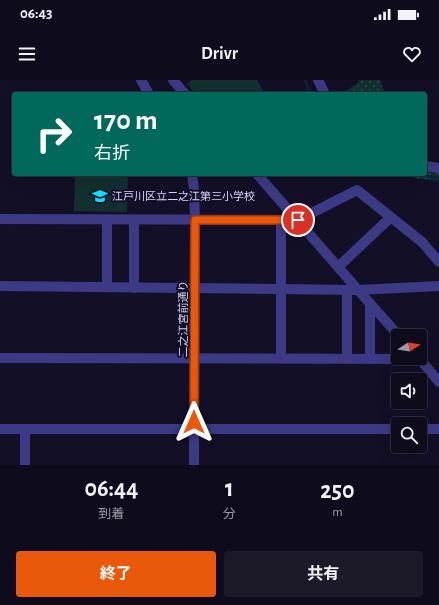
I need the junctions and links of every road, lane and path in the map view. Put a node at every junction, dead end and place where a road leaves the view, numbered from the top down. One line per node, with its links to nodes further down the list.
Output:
1 (142, 80): 4 (street)
2 (173, 80): 5 (street)
3 (318, 80): 6 (street)
4 (148, 92)
5 (184, 92)
6 (324, 92)
7 (427, 166): 8 (street)
8 (439, 168)
9 (192, 176): 15 (street, 二之江宮前通り)
10 (259, 176): 17 (street)
11 (390, 218): 17 (street); 18 (street); 19 (street)
12 (0, 219): 13 (street)
13 (107, 220): 14 (street); 22 (street)
14 (134, 220): 15 (street); 23 (street)
15 (195, 220): 16 (street); 24 (street, 二之江宮前通り)
16 (281, 220): 17 (street); 25 (street)
17 (298, 220): 19 (street)
18 (439, 262)
19 (338, 267): 27 (street)
20 (0, 286): 22 (street)
21 (439, 286): 27 (street)
22 (107, 287): 23 (street)
23 (134, 288): 24 (street)
24 (195, 288): 25 (street); 31 (street, 二之江宮前通り)
25 (281, 290): 26 (street); 32 (street)
26 (347, 290): 27 (street); 33 (street)
27 (358, 290): 28 (street)
28 (370, 303): 29 (street); 34 (street)
29 (393, 329)
30 (0, 358): 31 (street)
31 (194, 358): 32 (street); 40 (street, 二之江宮前通り)
32 (281, 358): 33 (street)
33 (347, 359): 34 (street)
34 (370, 359): 35 (street)
35 (391, 359)
36 (425, 365): 37 (street)
37 (439, 382)
38 (0, 429): 39 (street)
39 (25, 429): 40 (street); 44 (street)
40 (194, 429): 41 (street); 45 (street, 二之江宮前通り)
41 (391, 429)
42 (427, 429): 43 (street)
43 (439, 429)
44 (25, 465)
45 (194, 465)

